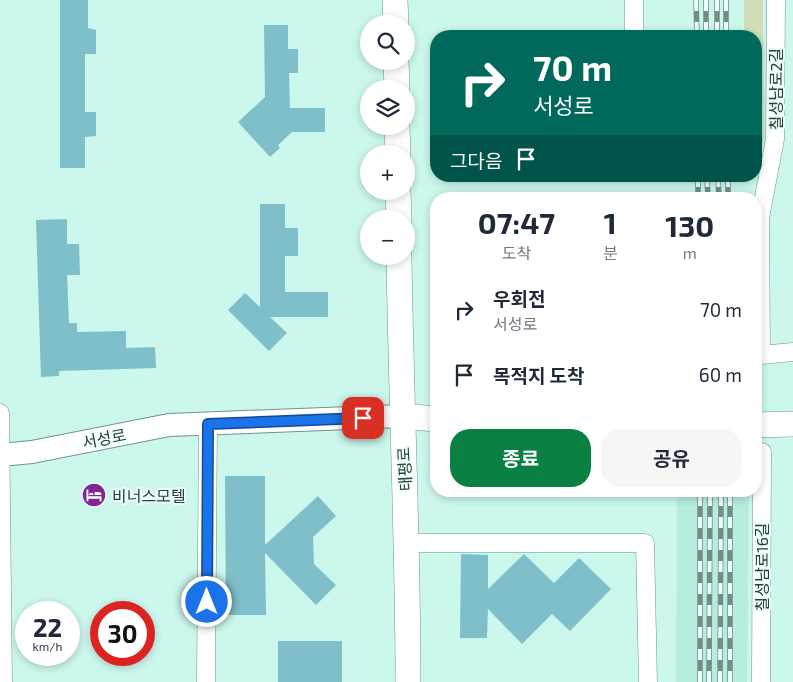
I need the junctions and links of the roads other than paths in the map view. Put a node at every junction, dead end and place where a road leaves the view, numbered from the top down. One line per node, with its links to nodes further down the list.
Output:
1 (395, 0): 4 (main road)
2 (634, 0): 5 (street)
3 (776, 0): 6 (street, 칠성남로2길)
4 (396, 15)
5 (634, 30)
6 (762, 207)
7 (399, 265): 11 (main road, 태평로)
8 (793, 352): 9 (street, 칠성남로2길)
9 (762, 355)
10 (0, 414): 16 (street)
11 (402, 416): 12 (main road); 13 (street, 서성로); 18 (main road, 태평로)
12 (430, 418)
13 (208, 424): 16 (street, 서성로); 20 (street)
14 (762, 424): 15 (main road)
15 (793, 424)
16 (0, 455): 19 (street)
17 (762, 497): 23 (street, 칠성남로16길)
18 (408, 543): 21 (main road, 태평로); 22 (street)
19 (3, 682)
20 (206, 682)
21 (408, 682)
22 (648, 682)
23 (761, 682)

